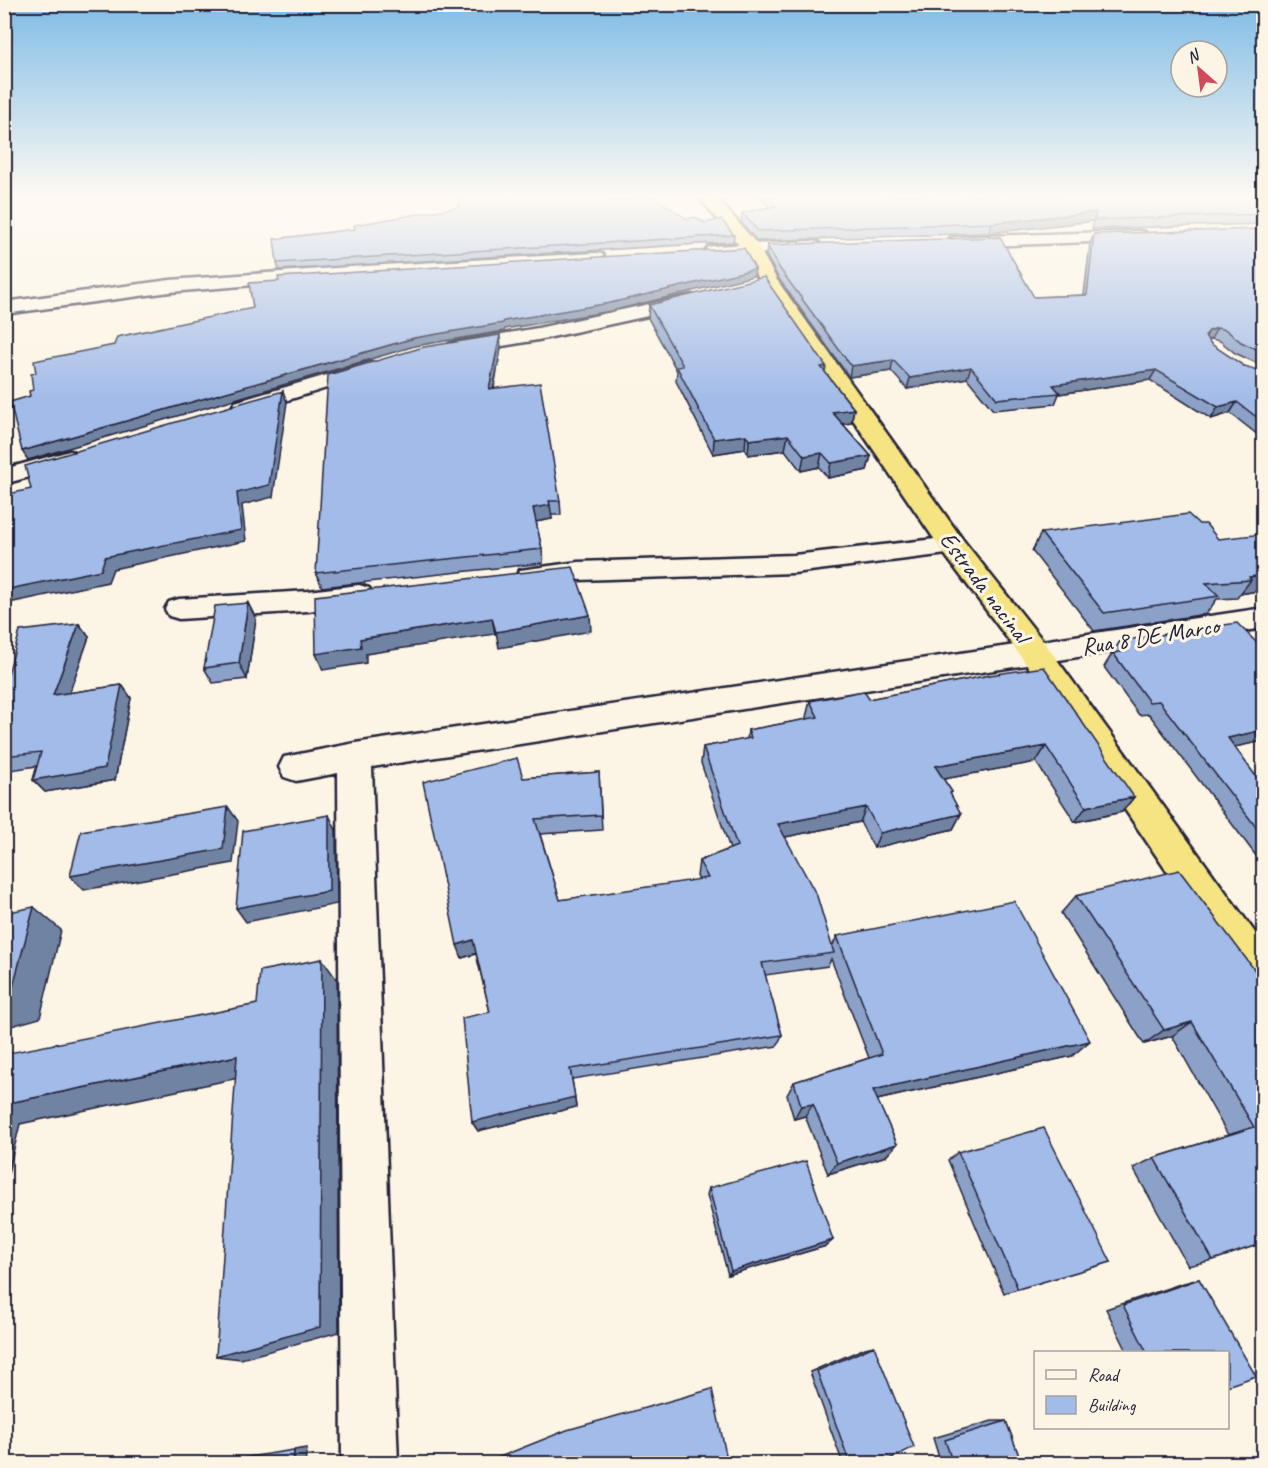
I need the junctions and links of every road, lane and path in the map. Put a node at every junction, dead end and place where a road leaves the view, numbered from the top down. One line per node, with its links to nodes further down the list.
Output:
1 (495, 264): 4 (street)
2 (754, 264): 10 (highway, Estrada nacinal)
3 (710, 296): 5 (street)
4 (4, 308)
5 (432, 351)
6 (391, 362): 7 (street)
7 (221, 413)
8 (84, 454): 9 (street)
9 (4, 477)
10 (953, 546): 11 (street); 15 (highway, Estrada nacinal)
11 (508, 579)
12 (390, 592): 13 (street)
13 (179, 609)
14 (1263, 618): 15 (street, Rua 8 DE Marco)
15 (1036, 654): 16 (street, Rua 8 DE Marco); 18 (highway, Estrada nacinal)
16 (355, 756): 17 (street, Rua 8 DE Marco); 19 (street)
17 (296, 767)
18 (1263, 980)
19 (370, 1464)

